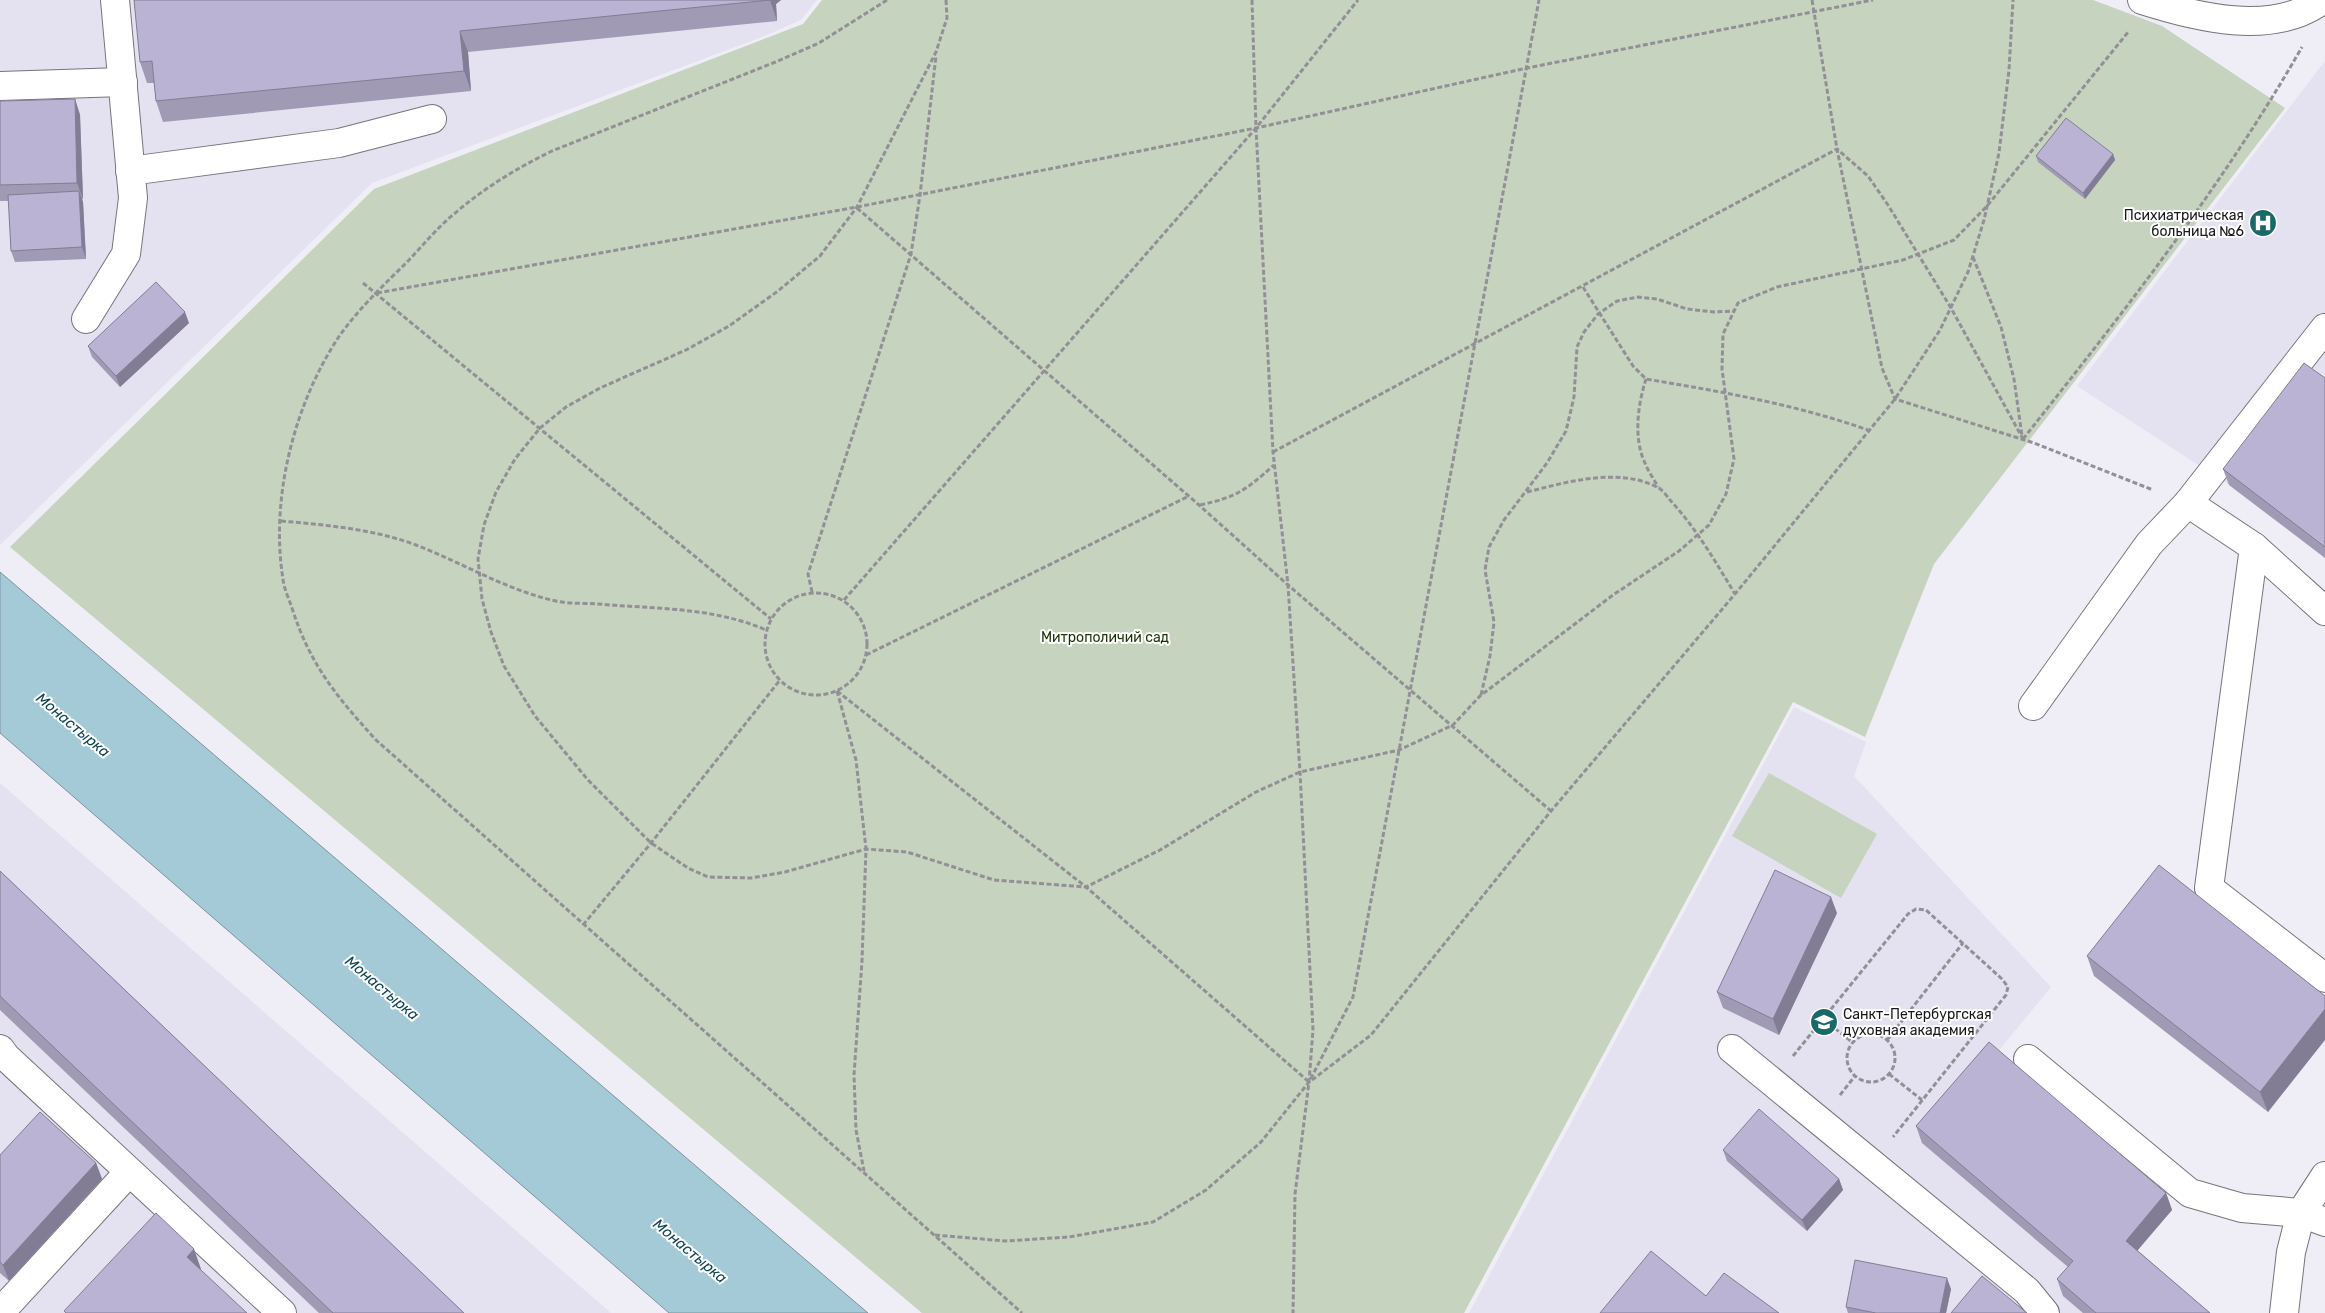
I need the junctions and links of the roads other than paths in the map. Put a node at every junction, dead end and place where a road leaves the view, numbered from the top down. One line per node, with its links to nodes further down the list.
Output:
1 (115, 0): 4 (lane)
2 (2147, 2): 3 (lane)
3 (2316, 4)
4 (122, 82): 5 (lane); 7 (lane)
5 (0, 86)
6 (432, 119): 7 (lane)
7 (130, 171): 8 (lane)
8 (86, 319)
9 (2325, 328): 10 (lane)
10 (2188, 503): 11 (lane); 13 (lane)
11 (2254, 547): 12 (lane); 14 (lane)
12 (2325, 610)
13 (2033, 706)
14 (2325, 978)
15 (1732, 1049): 23 (lane)
16 (2, 1057): 18 (lane)
17 (2028, 1059): 20 (lane)
18 (129, 1172): 21 (lane); 22 (lane)
19 (2325, 1176): 20 (lane)
20 (2313, 1217): 24 (lane)
21 (6, 1307)
22 (282, 1313)
23 (2045, 1313)
24 (2284, 1313)

